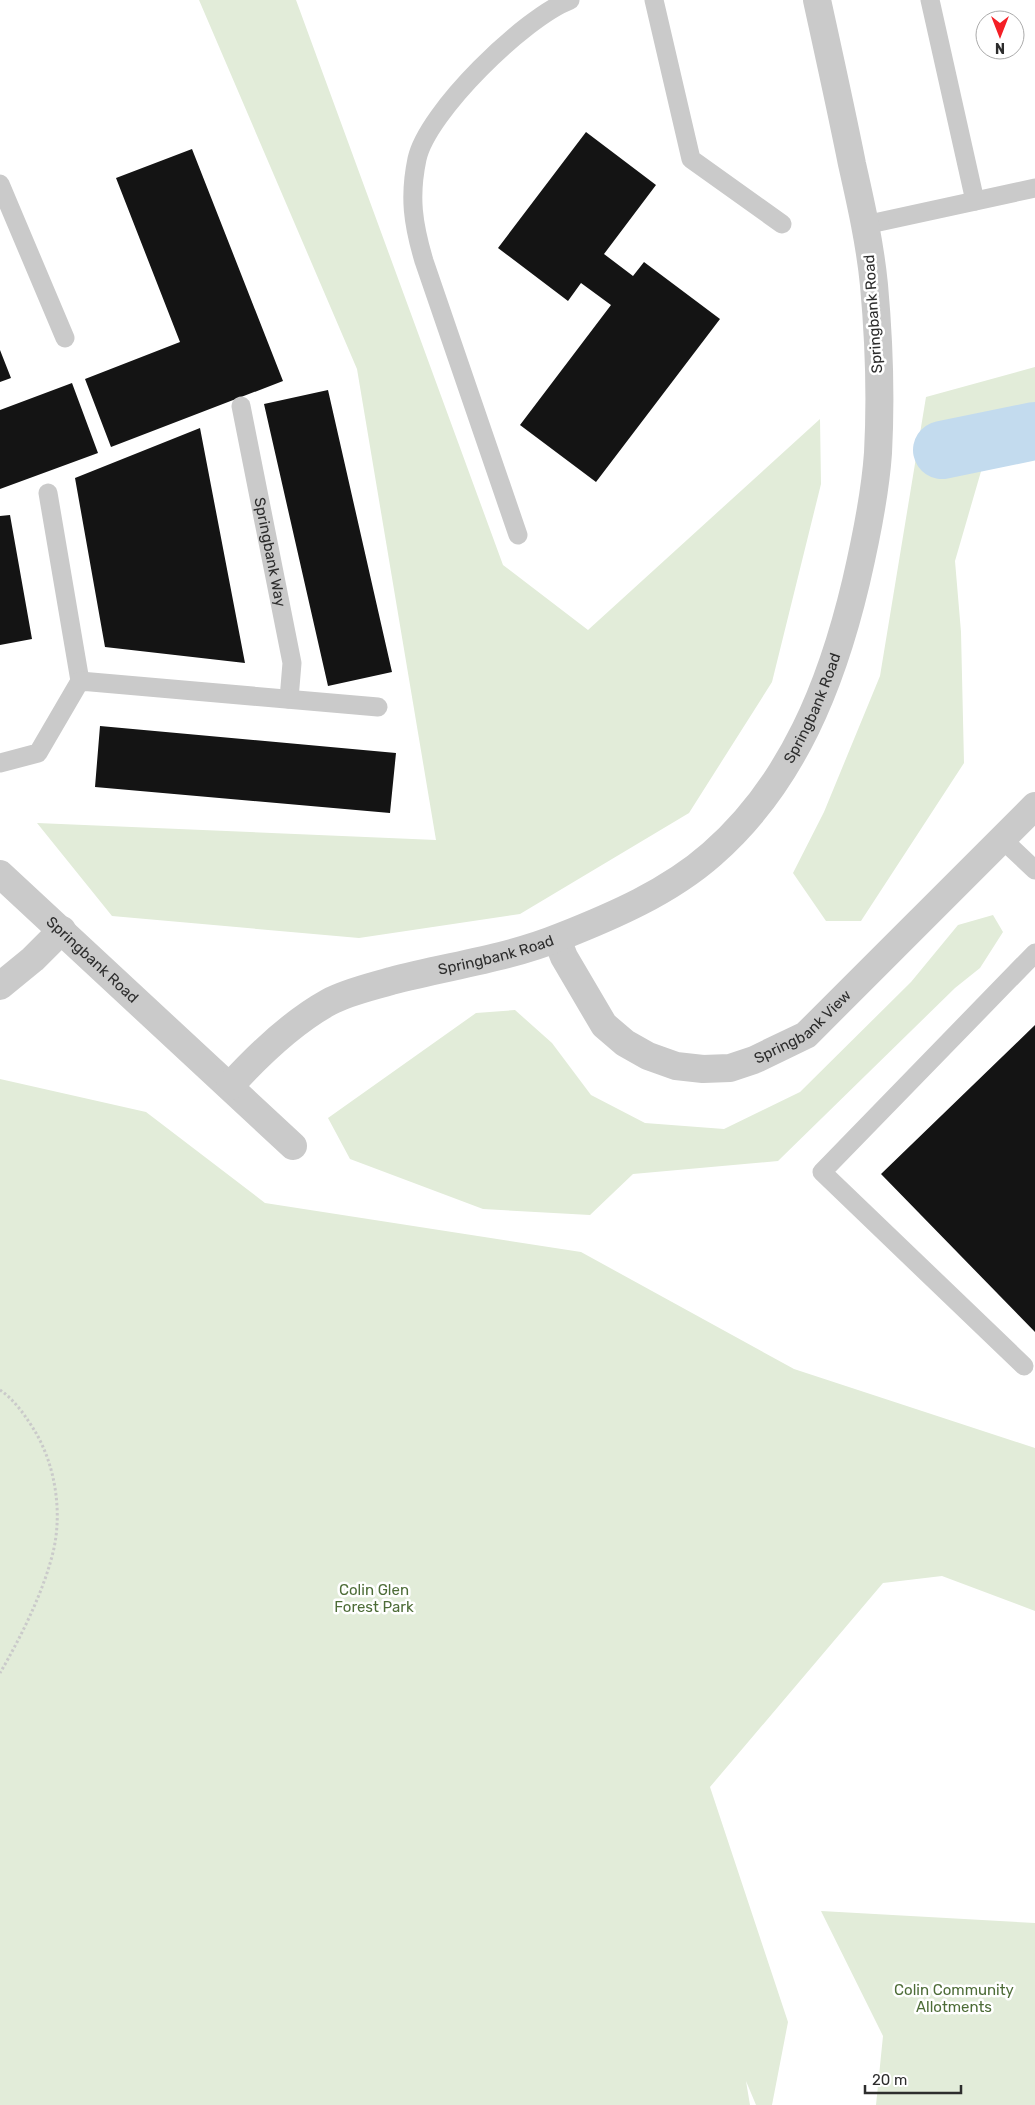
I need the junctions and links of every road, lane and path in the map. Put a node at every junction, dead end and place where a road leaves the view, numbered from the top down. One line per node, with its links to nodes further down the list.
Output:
1 (570, 0): 13 (lane)
2 (654, 0): 8 (lane)
3 (818, 0): 9 (street, Springbank Road)
4 (930, 0): 7 (lane)
5 (0, 184): 10 (lane)
6 (1035, 188): 7 (lane)
7 (975, 201): 9 (lane)
8 (782, 224)
9 (865, 225): 23 (street, Springbank Road)
10 (65, 338)
11 (240, 406): 15 (lane, Springbank Way)
12 (48, 494): 14 (lane)
13 (518, 535)
14 (80, 681): 15 (lane); 17 (lane)
15 (288, 699): 16 (lane)
16 (378, 707)
17 (0, 763)
18 (1035, 806): 19 (street, Springbank View)
19 (1002, 839): 20 (lane); 23 (street, Springbank View)
20 (1035, 870)
21 (0, 874): 22 (street, Springbank Road)
22 (62, 930): 25 (street); 26 (street, Springbank Road)
23 (557, 939): 26 (street, Springbank Road)
24 (1035, 953): 28 (lane)
25 (0, 986)
26 (230, 1086): 27 (street, Springbank Road)
27 (294, 1146)
28 (1024, 1366)
29 (0, 1390): 30 (path)
30 (0, 1673)

